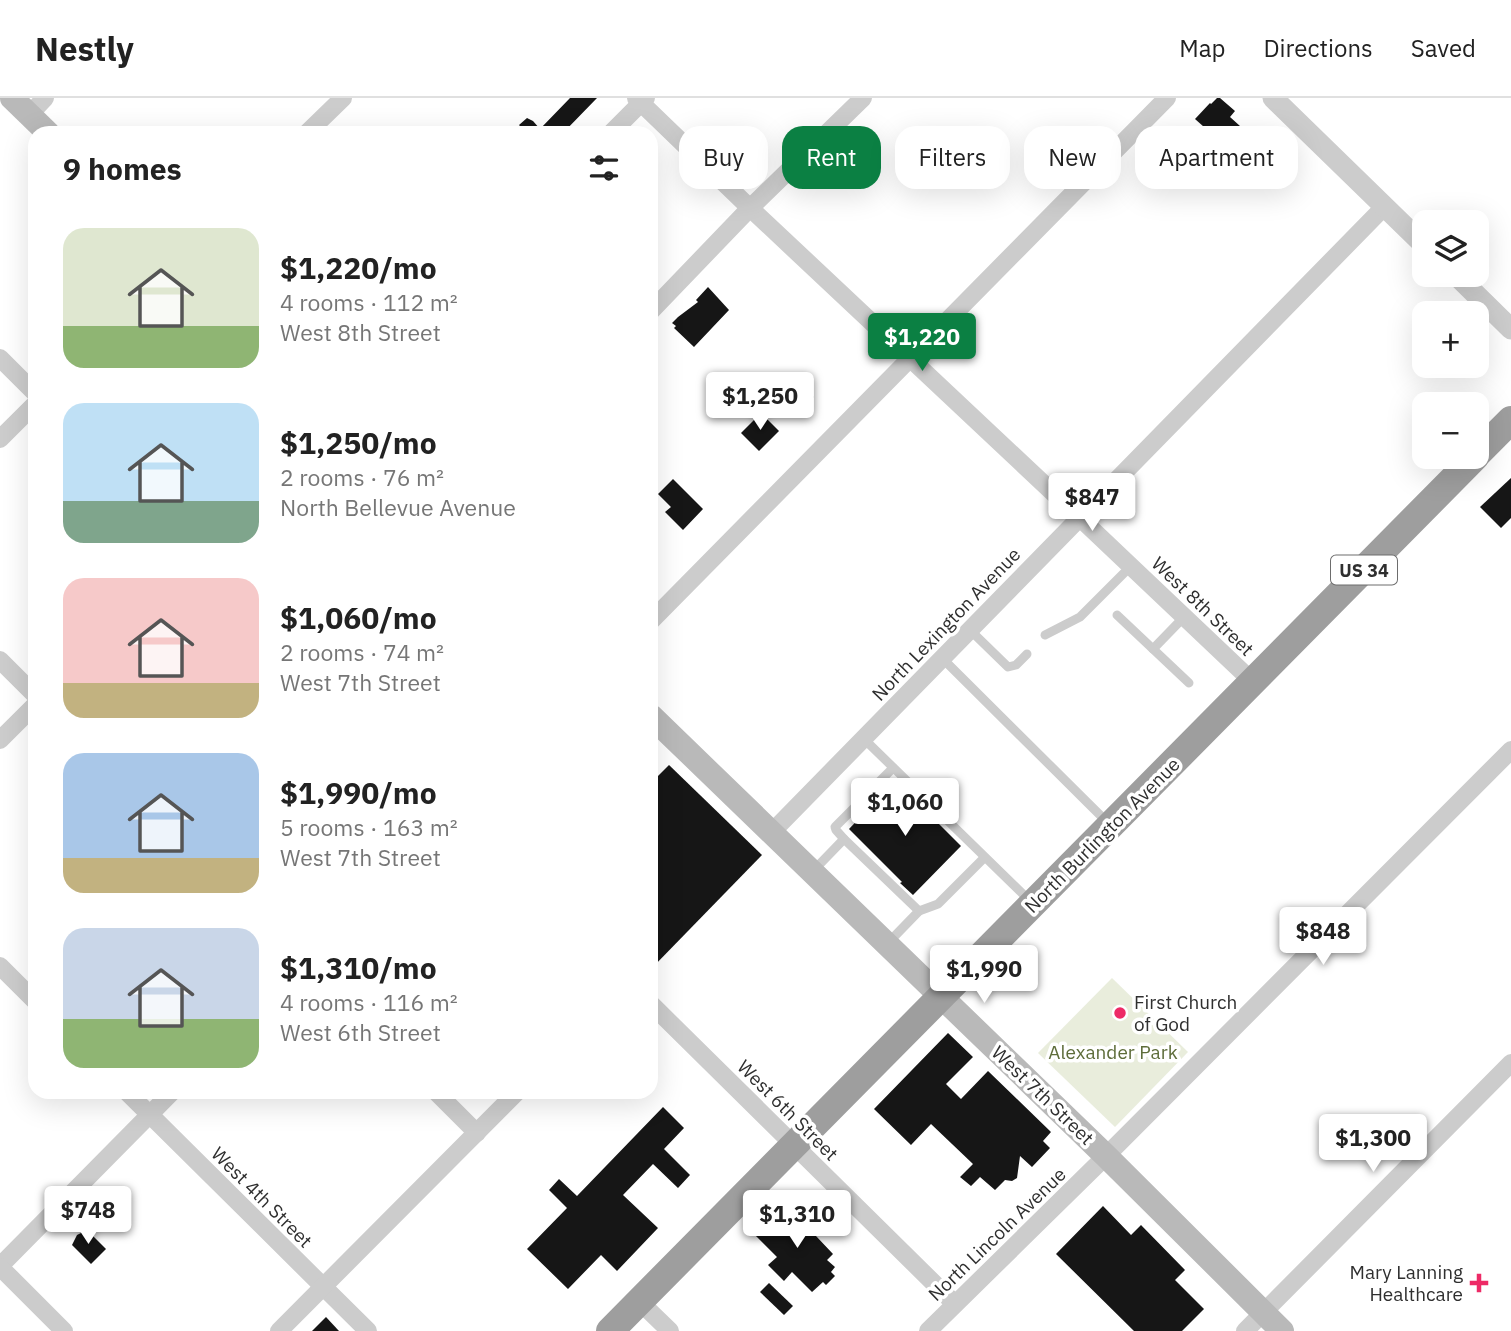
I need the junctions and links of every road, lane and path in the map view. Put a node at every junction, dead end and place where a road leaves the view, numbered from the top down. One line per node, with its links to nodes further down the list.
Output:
1 (343, 98): 8 (street)
2 (863, 98): 11 (street)
3 (1167, 98): 17 (street)
4 (1273, 98): 10 (street)
5 (641, 100): 9 (street); 11 (street, West 8th Street)
6 (29, 104): 7 (main road)
7 (43, 126)
8 (314, 126)
9 (617, 126)
10 (1385, 206): 12 (street); 24 (street, North Lexington Avenue)
11 (750, 208): 14 (street); 17 (street, West 8th Street)
12 (1412, 232)
13 (1467, 287): 15 (street)
14 (658, 304)
15 (1511, 329)
16 (0, 358): 18 (street)
17 (909, 359): 24 (street, West 8th Street); 26 (street)
18 (28, 386)
19 (28, 411): 21 (street)
20 (1511, 420): 22 (highway, North Burlington Avenue / US 34)
21 (0, 439)
22 (1489, 443)
23 (1463, 469): 35 (highway, North Burlington Avenue / US 34)
24 (1080, 518): 25 (street, West 8th Street); 29 (street, North Lexington Avenue)
25 (1131, 566): 28 (street, West 8th Street); 30 (lane)
26 (658, 614)
27 (1117, 615): 31 (lane)
28 (1184, 617): 31 (lane); 35 (street, West 8th Street)
29 (970, 630): 32 (lane); 33 (street, North Lexington Avenue)
30 (1045, 635)
31 (1153, 649): 36 (lane)
32 (1027, 654)
33 (942, 658): 40 (street, North Lexington Avenue); 46 (lane)
34 (0, 660): 37 (street)
35 (1253, 682): 46 (highway, North Burlington Avenue / US 34)
36 (1189, 683)
37 (28, 688)
38 (28, 712): 41 (street)
39 (658, 723): 47 (main road, West 7th Street)
40 (863, 738): 43 (lane); 47 (street, North Lexington Avenue)
41 (0, 740)
42 (1511, 750): 66 (street, North Lincoln Avenue)
43 (893, 768): 44 (lane); 51 (lane)
44 (873, 788)
45 (863, 799): 48 (lane)
46 (1111, 825): 51 (highway, North Burlington Avenue / US 34)
47 (772, 832): 50 (main road, West 7th Street)
48 (844, 839): 50 (lane); 52 (lane)
49 (984, 858): 52 (lane)
50 (813, 872): 53 (main road, West 7th Street)
51 (1033, 904): 56 (highway, North Burlington Avenue / US 34)
52 (919, 911): 53 (lane)
53 (888, 944): 56 (main road, West 7th Street)
54 (0, 966): 55 (street)
55 (28, 993)
56 (941, 996): 65 (highway, North Burlington Avenue / US 34); 66 (main road, West 7th Street)
57 (658, 1011): 65 (street, West 6th Street)
58 (1511, 1063): 71 (street)
59 (134, 1099): 63 (street, West 4th Street)
60 (165, 1099): 63 (street)
61 (443, 1099): 64 (street)
62 (510, 1099): 64 (street)
63 (150, 1114): 67 (street); 68 (street, West 4th Street)
64 (477, 1133): 68 (street)
65 (793, 1145): 69 (highway, North Burlington Avenue / US 34); 70 (street, West 6th Street)
66 (1106, 1156): 70 (street, North Lincoln Avenue); 71 (main road, West 7th Street)
67 (0, 1267): 72 (street)
68 (323, 1287): 73 (street); 74 (street, West 4th Street)
69 (639, 1301): 75 (highway, North Burlington Avenue / US 34); 76 (street)
70 (955, 1304): 77 (street, North Lincoln Avenue)
71 (1263, 1313): 78 (street); 79 (main road, West 7th Street)
72 (64, 1331)
73 (279, 1331)
74 (368, 1331)
75 (610, 1331)
76 (670, 1331)
77 (928, 1331)
78 (1245, 1331)
79 (1282, 1331)

